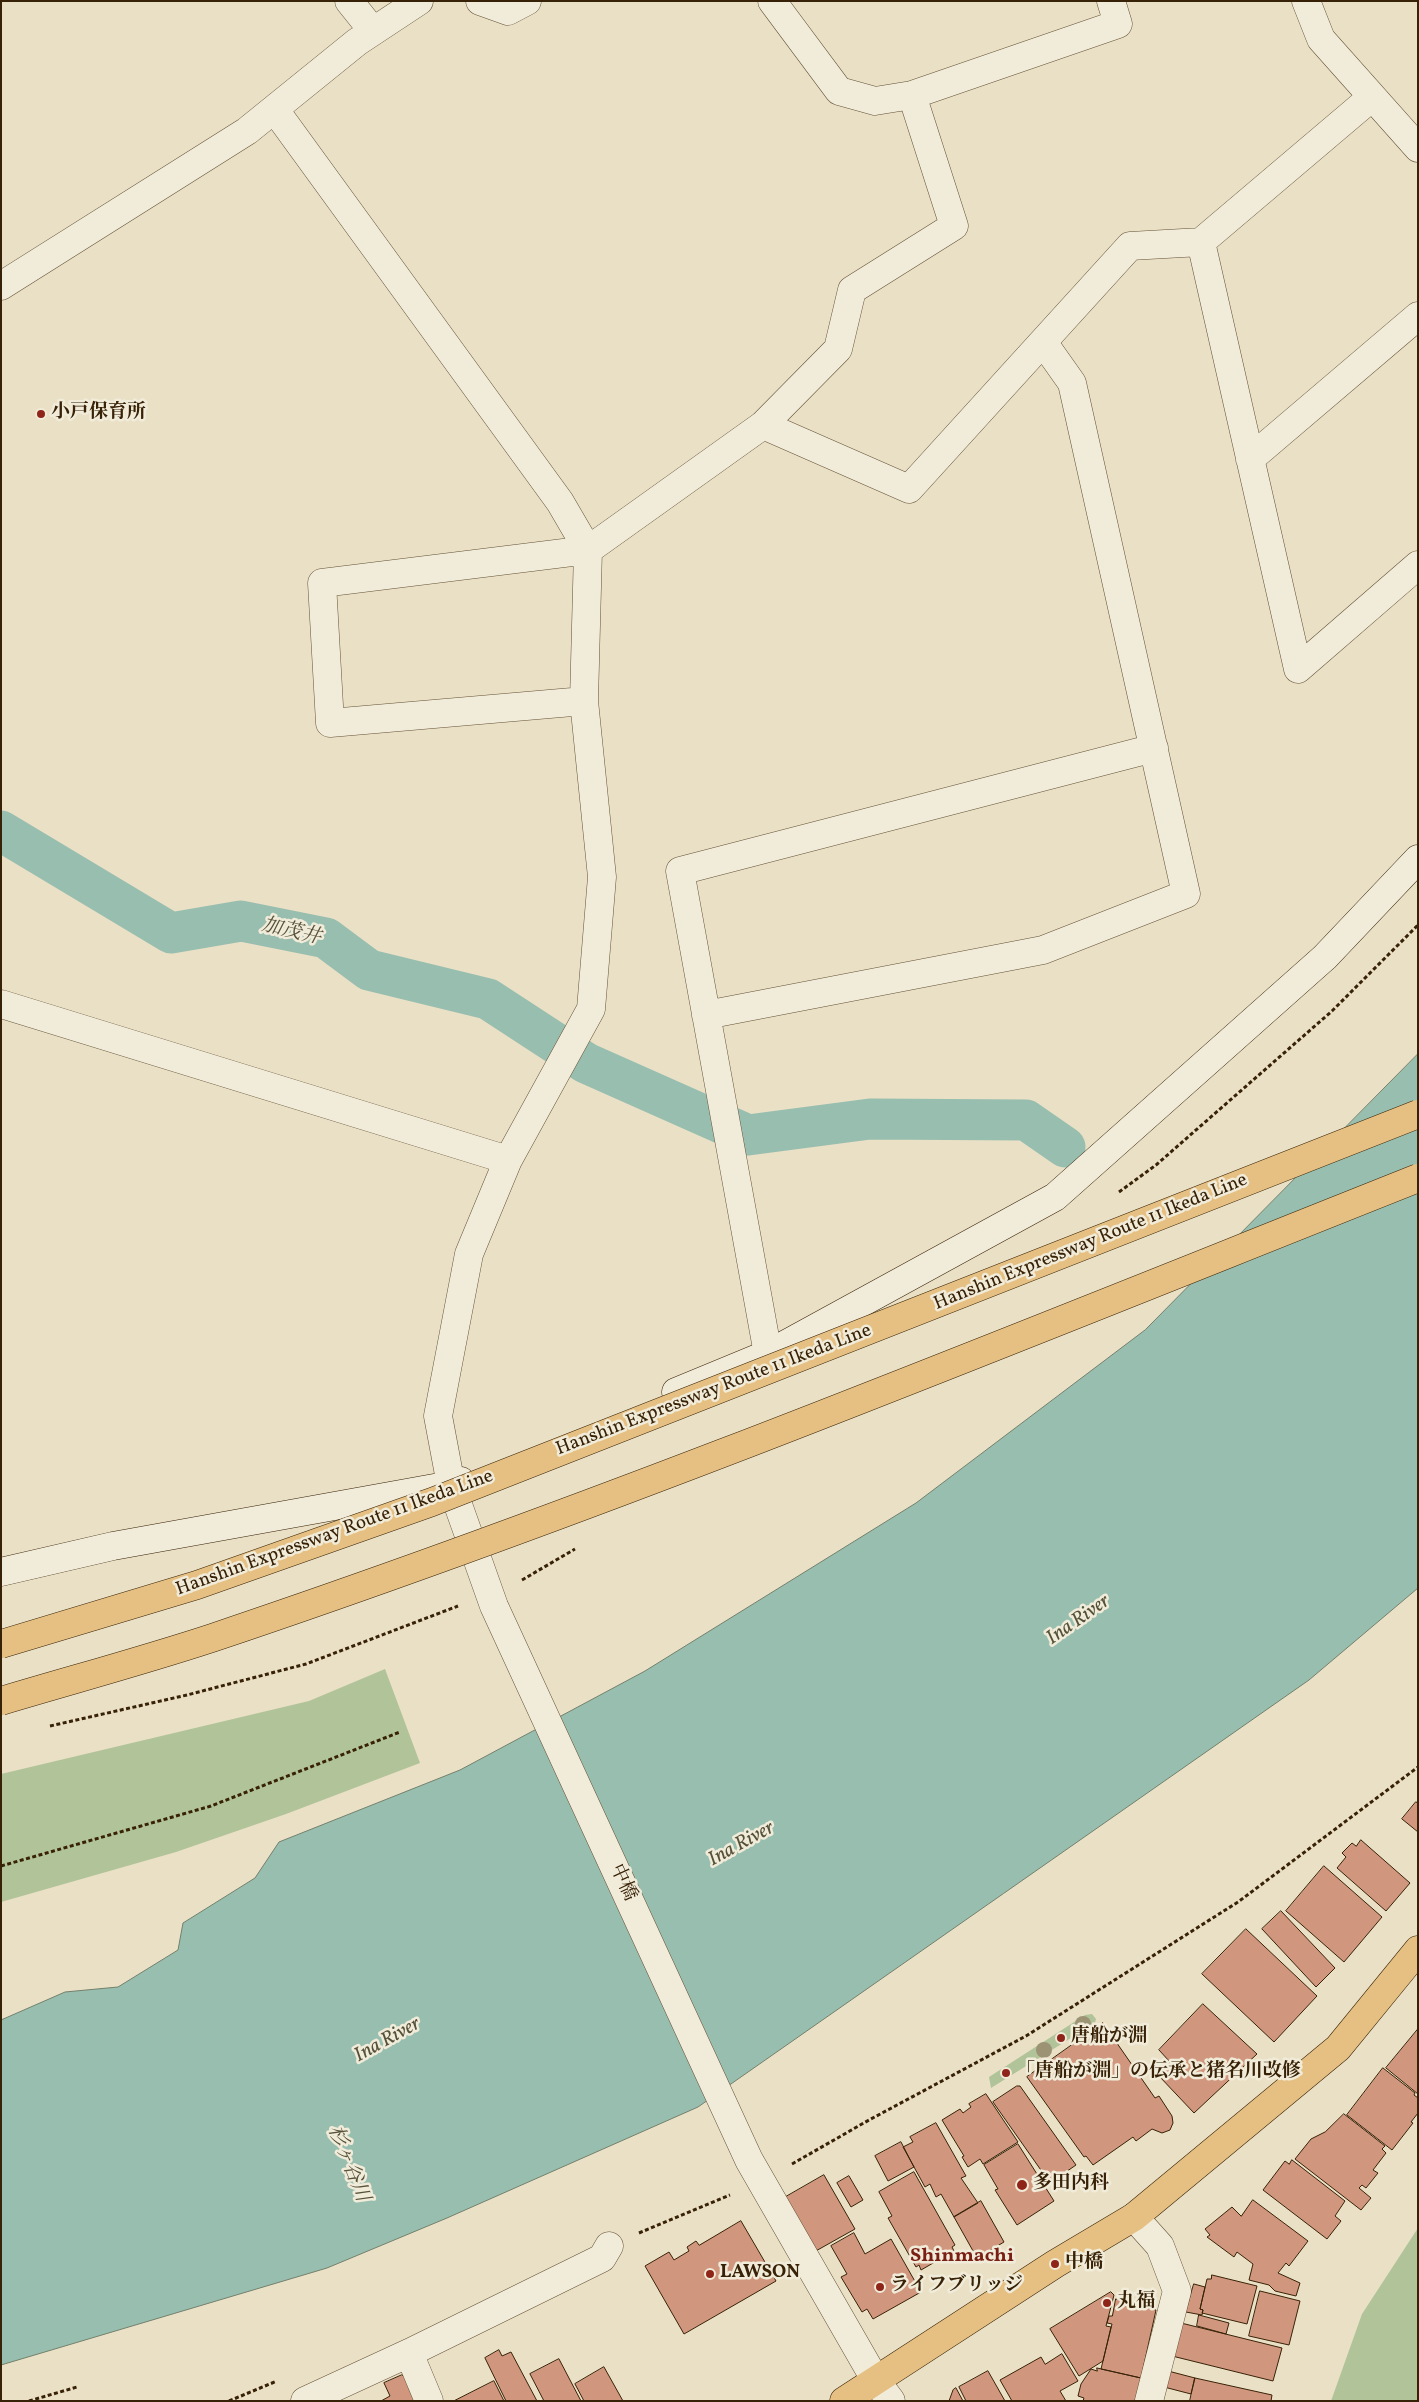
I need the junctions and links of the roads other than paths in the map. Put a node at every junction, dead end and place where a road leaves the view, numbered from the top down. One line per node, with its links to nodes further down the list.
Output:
1 (349, 1): 8 (street)
2 (419, 1): 8 (street)
3 (480, 1): 4 (street)
4 (527, 1)
5 (772, 1): 9 (street)
6 (1111, 1): 9 (street)
7 (1306, 1): 10 (street)
8 (373, 31): 11 (street)
9 (912, 95): 17 (street)
10 (1372, 97): 12 (street); 13 (street)
11 (275, 110): 14 (street); 19 (street)
12 (1415, 139)
13 (1201, 242): 16 (street); 18 (street)
14 (1, 286)
15 (1418, 316): 18 (street)
16 (1043, 342): 17 (street); 22 (street)
17 (763, 425): 19 (street)
18 (1250, 459): 20 (street)
19 (588, 550): 21 (street, 中橋); 21 (street)
20 (1418, 565)
21 (584, 701): 27 (street, 中橋)
22 (1154, 748): 25 (street); 25 (street)
23 (1418, 859): 29 (street)
24 (1, 1004): 27 (street)
25 (706, 1015): 29 (street)
26 (1418, 1114): 32 (highway, Hanshin Expressway Route 11 Ikeda Line, bridge)
27 (508, 1160): 30 (street, 中橋)
28 (1418, 1178): 33 (highway, bridge)
29 (768, 1354): 30 (street)
30 (451, 1485): 31 (street); 38 (street, 中橋)
31 (1, 1572)
32 (1, 1644)
33 (1, 1701)
34 (1418, 1950): 35 (highway)
35 (1134, 2217): 38 (highway); 42 (street)
36 (609, 2246): 37 (street)
37 (409, 2353): 39 (street); 40 (street)
38 (884, 2391): 41 (highway)
39 (305, 2401)
40 (429, 2401)
41 (844, 2401)
42 (1149, 2401)

